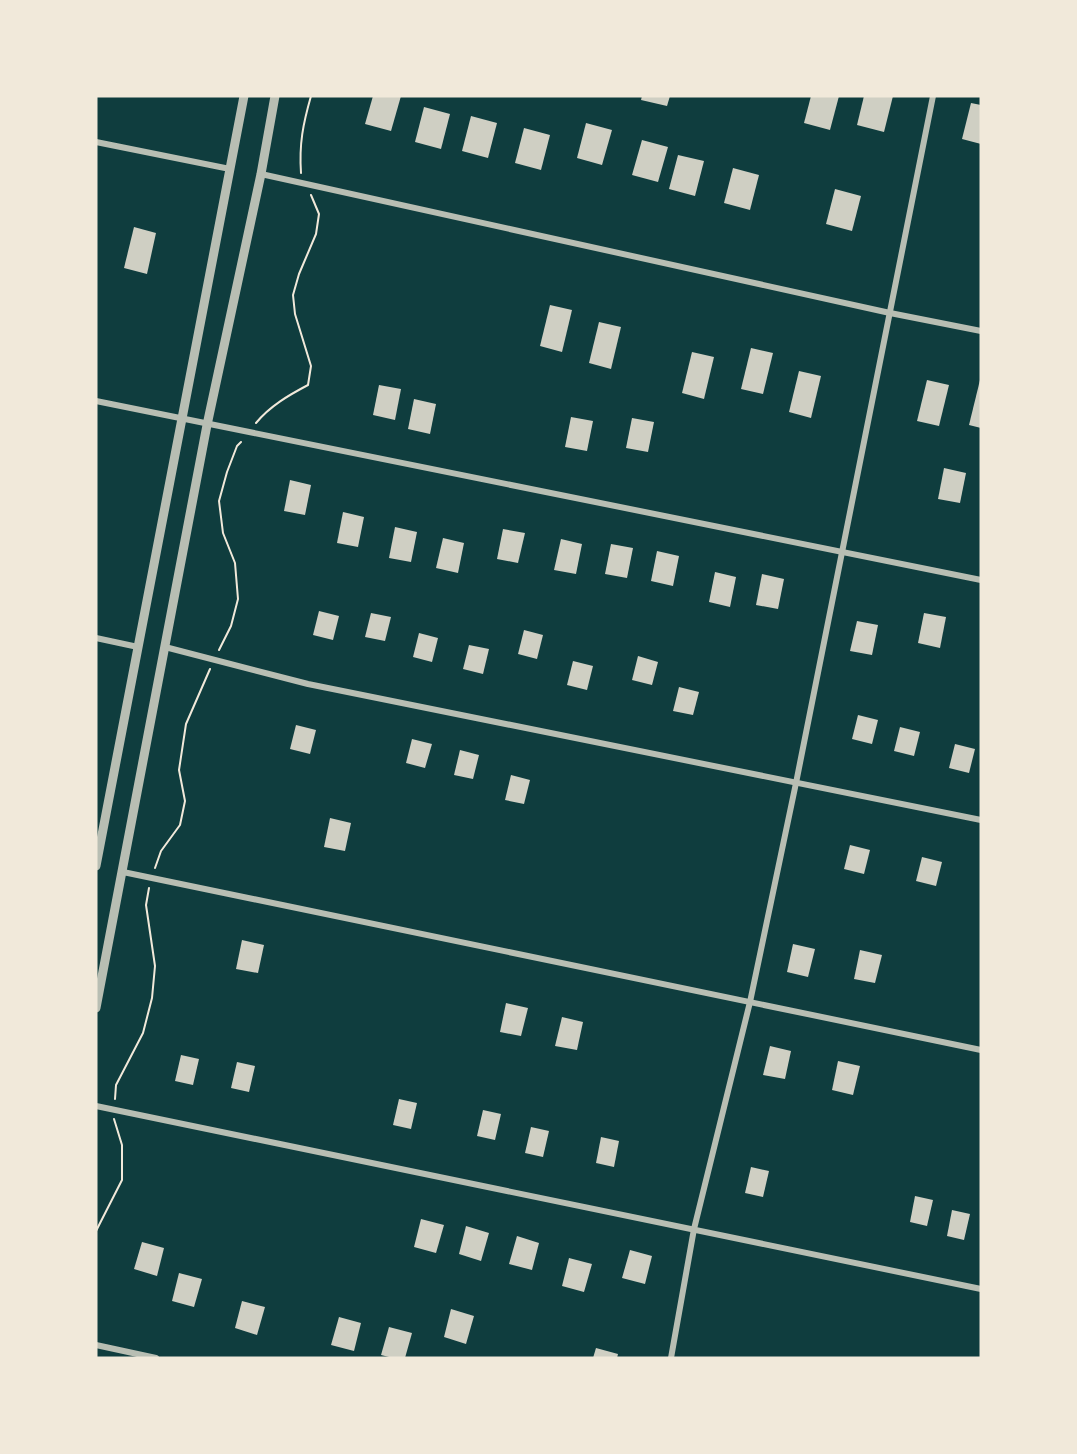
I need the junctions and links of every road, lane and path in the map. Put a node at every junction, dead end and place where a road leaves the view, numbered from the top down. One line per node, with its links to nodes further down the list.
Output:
1 (244, 96): 5 (street)
2 (275, 96): 6 (street)
3 (933, 96): 7 (street)
4 (96, 142): 5 (street)
5 (230, 169): 10 (street)
6 (261, 174): 7 (street); 11 (street)
7 (890, 313): 8 (street); 12 (street)
8 (981, 330)
9 (96, 401): 10 (street)
10 (181, 418): 11 (street); 15 (street)
11 (207, 425): 12 (street); 16 (street)
12 (843, 552): 13 (street); 17 (street)
13 (981, 580)
14 (96, 638): 15 (street)
15 (138, 647): 19 (street)
16 (165, 647): 17 (street); 20 (street)
17 (796, 783): 18 (street); 21 (street)
18 (981, 820)
19 (96, 866)
20 (123, 872): 21 (street); 22 (street)
21 (750, 1002): 23 (street); 25 (street)
22 (96, 1008)
23 (981, 1050)
24 (96, 1106): 25 (street)
25 (694, 1229): 26 (street); 29 (street)
26 (981, 1289)
27 (96, 1344): 28 (street)
28 (156, 1358)
29 (670, 1358)

